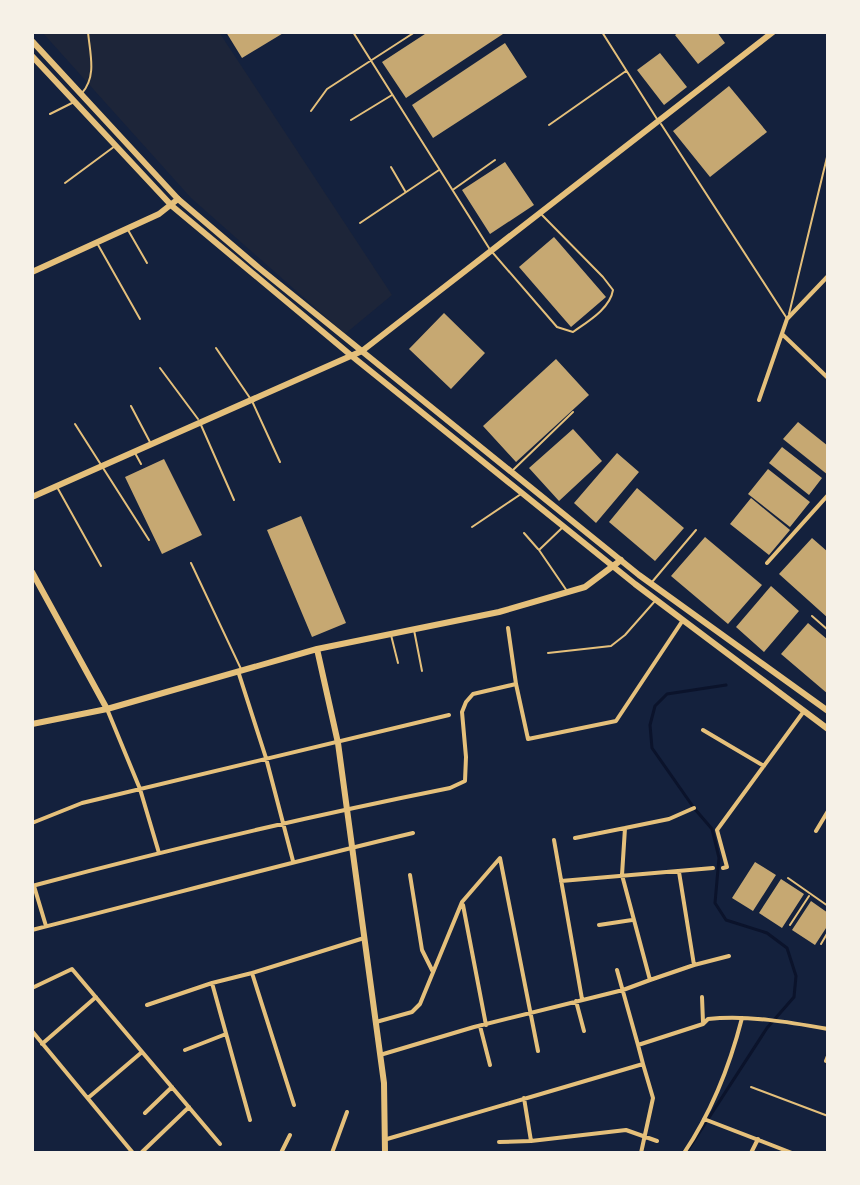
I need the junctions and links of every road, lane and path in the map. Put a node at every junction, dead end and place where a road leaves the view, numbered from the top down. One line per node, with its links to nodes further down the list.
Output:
1 (88, 32): 10 (lane)
2 (353, 32): 8 (lane)
3 (415, 32): 8 (lane)
4 (602, 32): 9 (lane)
5 (773, 32): 16 (street)
6 (32, 41): 10 (street)
7 (32, 56): 12 (street)
8 (371, 60): 11 (lane); 13 (lane)
9 (627, 71): 16 (lane); 17 (lane)
10 (81, 94): 26 (street)
11 (393, 95): 15 (lane); 22 (lane)
12 (75, 102): 14 (lane); 18 (street)
13 (311, 111)
14 (50, 114)
15 (351, 120)
16 (658, 121): 28 (street); 37 (lane)
17 (549, 125)
18 (116, 146): 23 (lane); 27 (street)
19 (828, 153): 37 (lane)
20 (495, 160): 24 (lane)
21 (391, 167): 25 (lane)
22 (440, 169): 24 (lane); 25 (lane)
23 (65, 183)
24 (453, 190): 32 (lane)
25 (406, 192): 29 (lane)
26 (178, 199): 27 (street); 40 (street)
27 (172, 206): 30 (street); 41 (street)
28 (540, 212): 32 (street); 32 (lane)
29 (360, 223)
30 (127, 229): 31 (street); 33 (lane)
31 (97, 242): 34 (street); 36 (lane)
32 (491, 250): 40 (street)
33 (147, 263)
34 (32, 272)
35 (828, 276): 37 (street)
36 (140, 319)
37 (787, 319): 38 (street)
38 (782, 334): 43 (street); 44 (street)
39 (216, 348): 45 (lane)
40 (362, 351): 41 (street); 55 (street)
41 (353, 357): 45 (street); 57 (street)
42 (160, 368): 48 (lane)
43 (828, 378)
44 (759, 400)
45 (252, 401): 48 (street); 52 (lane)
46 (131, 406): 50 (lane)
47 (573, 412): 55 (lane)
48 (201, 423): 50 (street); 60 (lane)
49 (75, 424): 54 (lane)
50 (151, 445): 51 (street)
51 (135, 452): 53 (lane); 54 (street)
52 (280, 462)
53 (141, 464)
54 (103, 466): 56 (street); 65 (lane)
55 (511, 472): 67 (street)
56 (56, 486): 59 (street); 70 (lane)
57 (522, 493): 61 (lane); 62 (street)
58 (828, 495): 69 (street)
59 (32, 497)
60 (234, 500)
61 (472, 527)
62 (563, 527): 66 (lane); 71 (street)
63 (696, 530): 73 (lane)
64 (524, 533): 66 (lane)
65 (149, 540)
66 (539, 550): 74 (lane)
67 (621, 560): 71 (street); 73 (street)
68 (191, 563): 85 (lane)
69 (767, 563)
70 (101, 566)
71 (614, 568): 74 (street); 75 (street)
72 (32, 572): 88 (street)
73 (651, 583): 90 (street)
74 (568, 592): 79 (street)
75 (656, 600): 77 (street); 83 (lane)
76 (812, 616): 80 (lane)
77 (683, 620): 87 (street); 89 (street)
78 (508, 628): 87 (street)
79 (414, 629): 81 (street); 86 (lane)
80 (828, 630)
81 (391, 634): 82 (street); 84 (lane)
82 (317, 649): 85 (street); 95 (street)
83 (548, 653)
84 (398, 663)
85 (240, 671): 88 (street); 96 (street)
86 (422, 671)
87 (516, 684): 100 (street)
88 (107, 709): 92 (street); 98 (street)
89 (804, 711): 93 (street); 97 (street)
90 (828, 711)
91 (449, 715): 95 (street)
92 (32, 724)
93 (828, 729)
94 (703, 730): 97 (street)
95 (338, 743): 96 (street); 100 (street)
96 (266, 758): 98 (street); 103 (street)
97 (764, 766): 113 (street)
98 (140, 789): 102 (street); 110 (street)
99 (694, 808): 104 (street)
100 (345, 809): 103 (street); 109 (street)
101 (828, 811): 105 (street)
102 (32, 823)
103 (284, 823): 110 (street); 111 (street)
104 (625, 828): 107 (street); 116 (street)
105 (816, 831)
106 (413, 833): 109 (street)
107 (575, 838)
108 (554, 840): 118 (street)
109 (351, 848): 111 (street); 129 (street)
110 (159, 853): 119 (street)
111 (293, 861): 126 (street)
112 (713, 868): 113 (lane); 114 (street)
113 (723, 868)
114 (679, 871): 116 (street); 132 (street)
115 (410, 875): 135 (street)
116 (622, 875): 118 (street); 123 (street)
117 (788, 878): 120 (lane)
118 (561, 881): 142 (street)
119 (33, 886): 126 (street)
120 (810, 894): 122 (lane); 125 (lane)
121 (462, 902): 135 (street); 144 (street); 148 (street)
122 (828, 906)
123 (632, 920): 124 (street); 136 (street)
124 (599, 925)
125 (790, 925)
126 (46, 926): 127 (street)
127 (32, 930)
128 (828, 932): 130 (lane)
129 (364, 938): 134 (street); 146 (street)
130 (821, 944)
131 (729, 956): 132 (street)
132 (694, 965): 136 (street)
133 (617, 970): 139 (street)
134 (252, 973): 137 (street); 165 (street)
135 (434, 973): 146 (street)
136 (650, 980): 139 (street)
137 (212, 983): 143 (street); 152 (street)
138 (32, 988): 140 (street)
139 (623, 990): 142 (street); 154 (street)
140 (96, 997): 153 (street); 157 (street)
141 (702, 997): 147 (street)
142 (579, 1000): 144 (street); 151 (street)
143 (147, 1005)
144 (532, 1013): 148 (street); 156 (street)
145 (742, 1018): 147 (street); 149 (street); 170 (street)
146 (376, 1022): 158 (street)
147 (703, 1024): 154 (street)
148 (483, 1025): 158 (street); 160 (street)
149 (828, 1029)
150 (32, 1031): 153 (street)
151 (584, 1031)
152 (226, 1034): 155 (street); 171 (street)
153 (42, 1044): 163 (street)
154 (638, 1045): 159 (street)
155 (185, 1050)
156 (538, 1051)
157 (142, 1052): 161 (street); 163 (street)
158 (380, 1055): 174 (street)
159 (643, 1064): 164 (street); 173 (street)
160 (490, 1065)
161 (172, 1087): 166 (street); 168 (street)
162 (751, 1087): 169 (lane)
163 (88, 1098): 180 (street)
164 (524, 1098): 174 (street); 176 (street)
165 (294, 1105)
166 (189, 1107): 179 (street); 181 (street)
167 (347, 1112): 183 (street)
168 (145, 1113)
169 (828, 1116)
170 (704, 1119): 175 (street); 186 (street)
171 (250, 1120)
172 (290, 1135): 182 (street)
173 (645, 1135): 176 (street); 177 (street); 185 (street)
174 (387, 1139): 184 (street)
175 (758, 1139): 187 (street); 188 (street)
176 (531, 1141): 178 (street)
177 (657, 1141)
178 (499, 1142)
179 (220, 1144)
180 (133, 1153)
181 (141, 1153)
182 (281, 1153)
183 (332, 1153)
184 (385, 1153)
185 (641, 1153)
186 (684, 1153)
187 (751, 1153)
188 (792, 1153)

